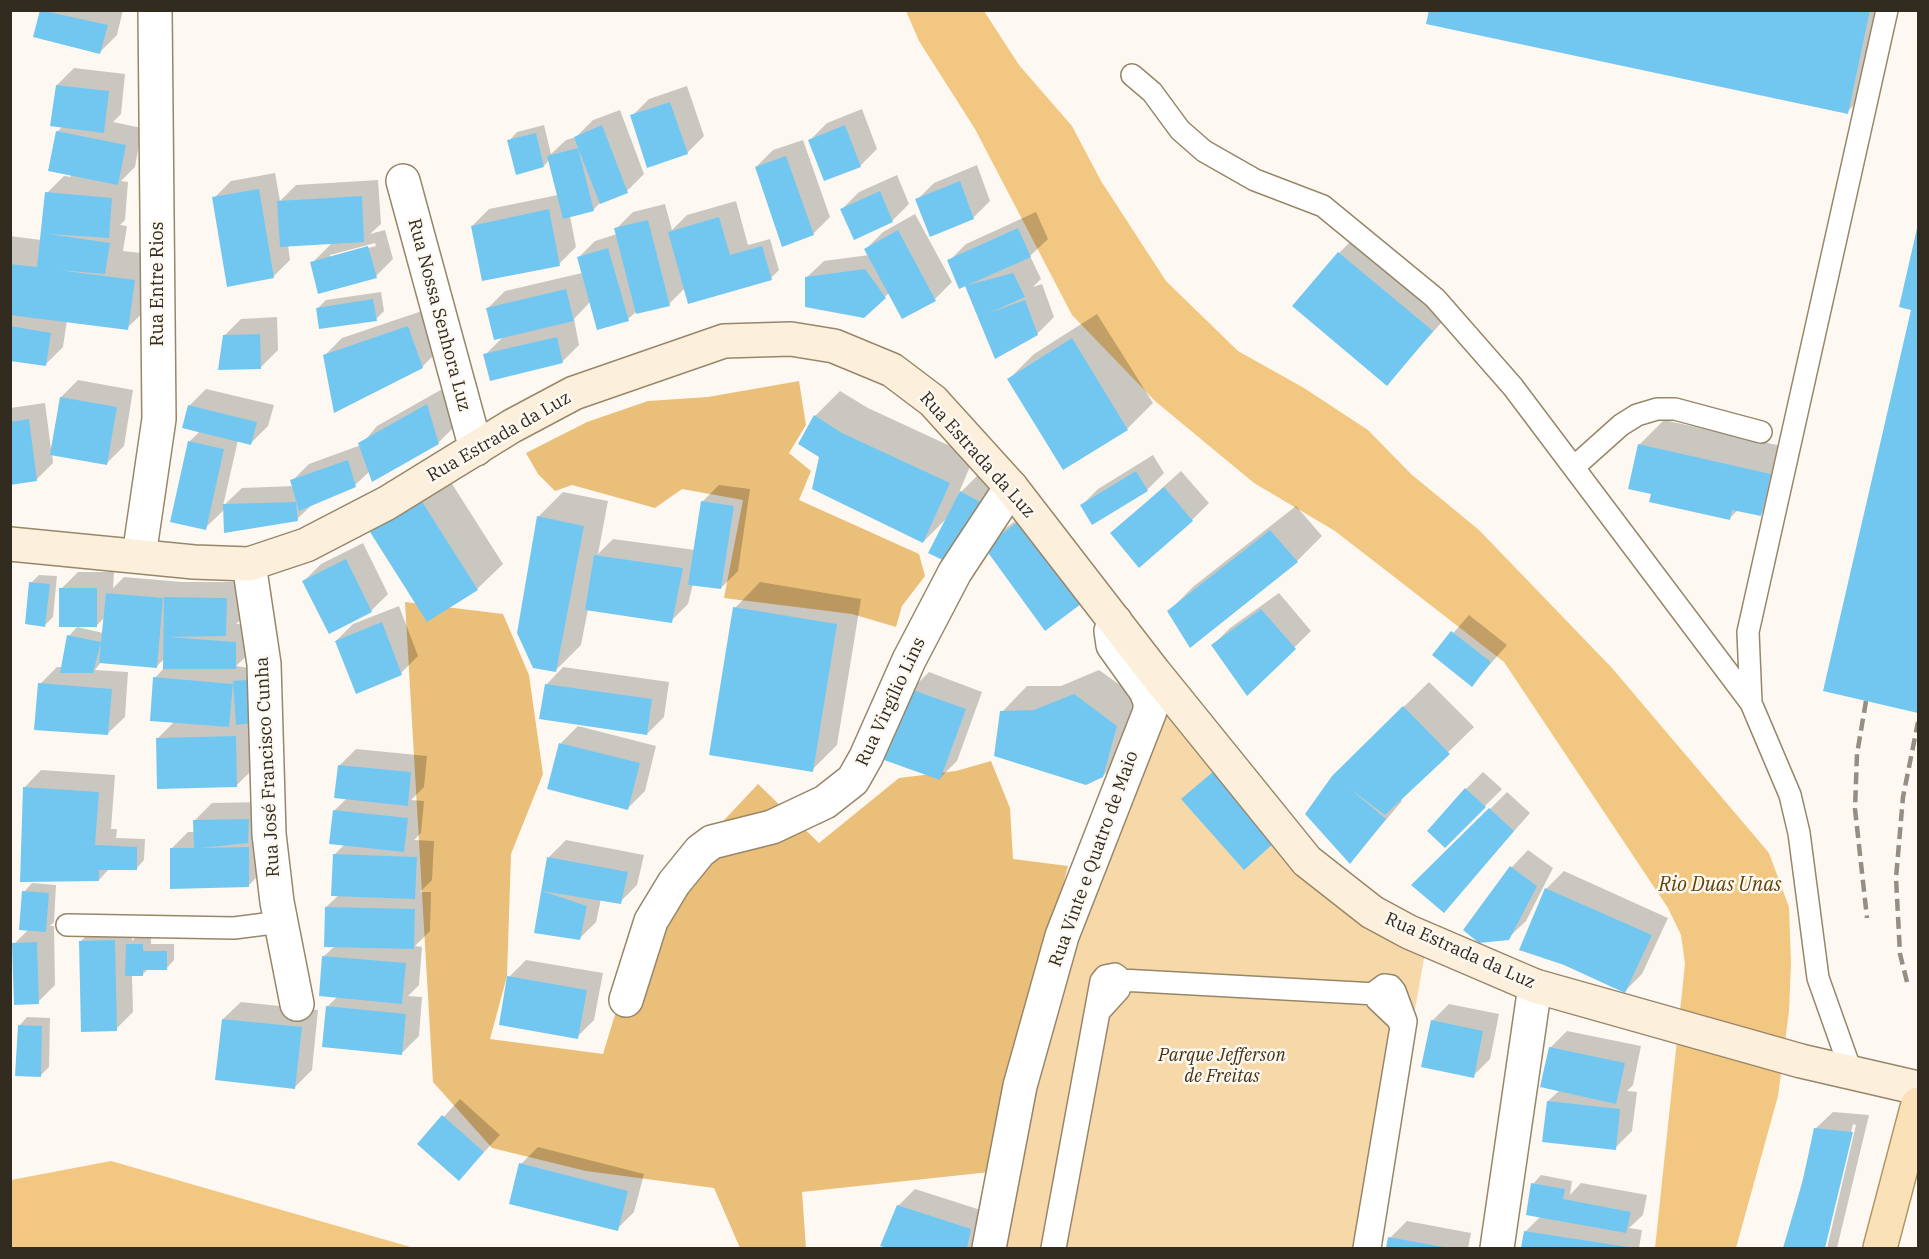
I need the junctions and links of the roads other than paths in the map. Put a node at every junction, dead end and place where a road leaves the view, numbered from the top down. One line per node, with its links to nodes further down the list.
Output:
1 (155, 10): 10 (street, Rua Entre Rios)
2 (1887, 10): 13 (lane)
3 (1132, 75): 7 (lane)
4 (403, 181): 6 (street, Rua Nossa Senhora Luz)
5 (1761, 432): 7 (lane)
6 (476, 449): 8 (main road, Rua Estrada da Luz); 11 (main road, Rua Estrada da Luz)
7 (1574, 467): 13 (lane)
8 (1011, 487): 12 (main road, Rua Estrada da Luz); 18 (street, Rua Virgílio Lins)
9 (10, 544): 10 (main road, Rua Estrada da Luz)
10 (139, 556): 11 (main road, Rua Estrada da Luz)
11 (249, 564): 14 (street, Rua José Francisco Cunha)
12 (1115, 621): 16 (main road, Rua Estrada da Luz); 23 (street, Rua Vinte e Quatro de Maio)
13 (1751, 703): 20 (lane)
14 (281, 922): 15 (lane); 19 (street, Rua José Francisco Cunha)
15 (67, 925)
16 (1535, 986): 20 (main road, Rua Estrada da Luz); 27 (street)
17 (1376, 993): 24 (lane); 25 (lane); 26 (lane)
18 (626, 1000)
19 (297, 1005)
20 (1851, 1071): 21 (main road, Rua Estrada da Luz)
21 (1918, 1088)
22 (1918, 1104): 28 (main road)
23 (989, 1248)
24 (1053, 1248)
25 (1364, 1248)
26 (1370, 1248)
27 (1497, 1248)
28 (1880, 1248)

